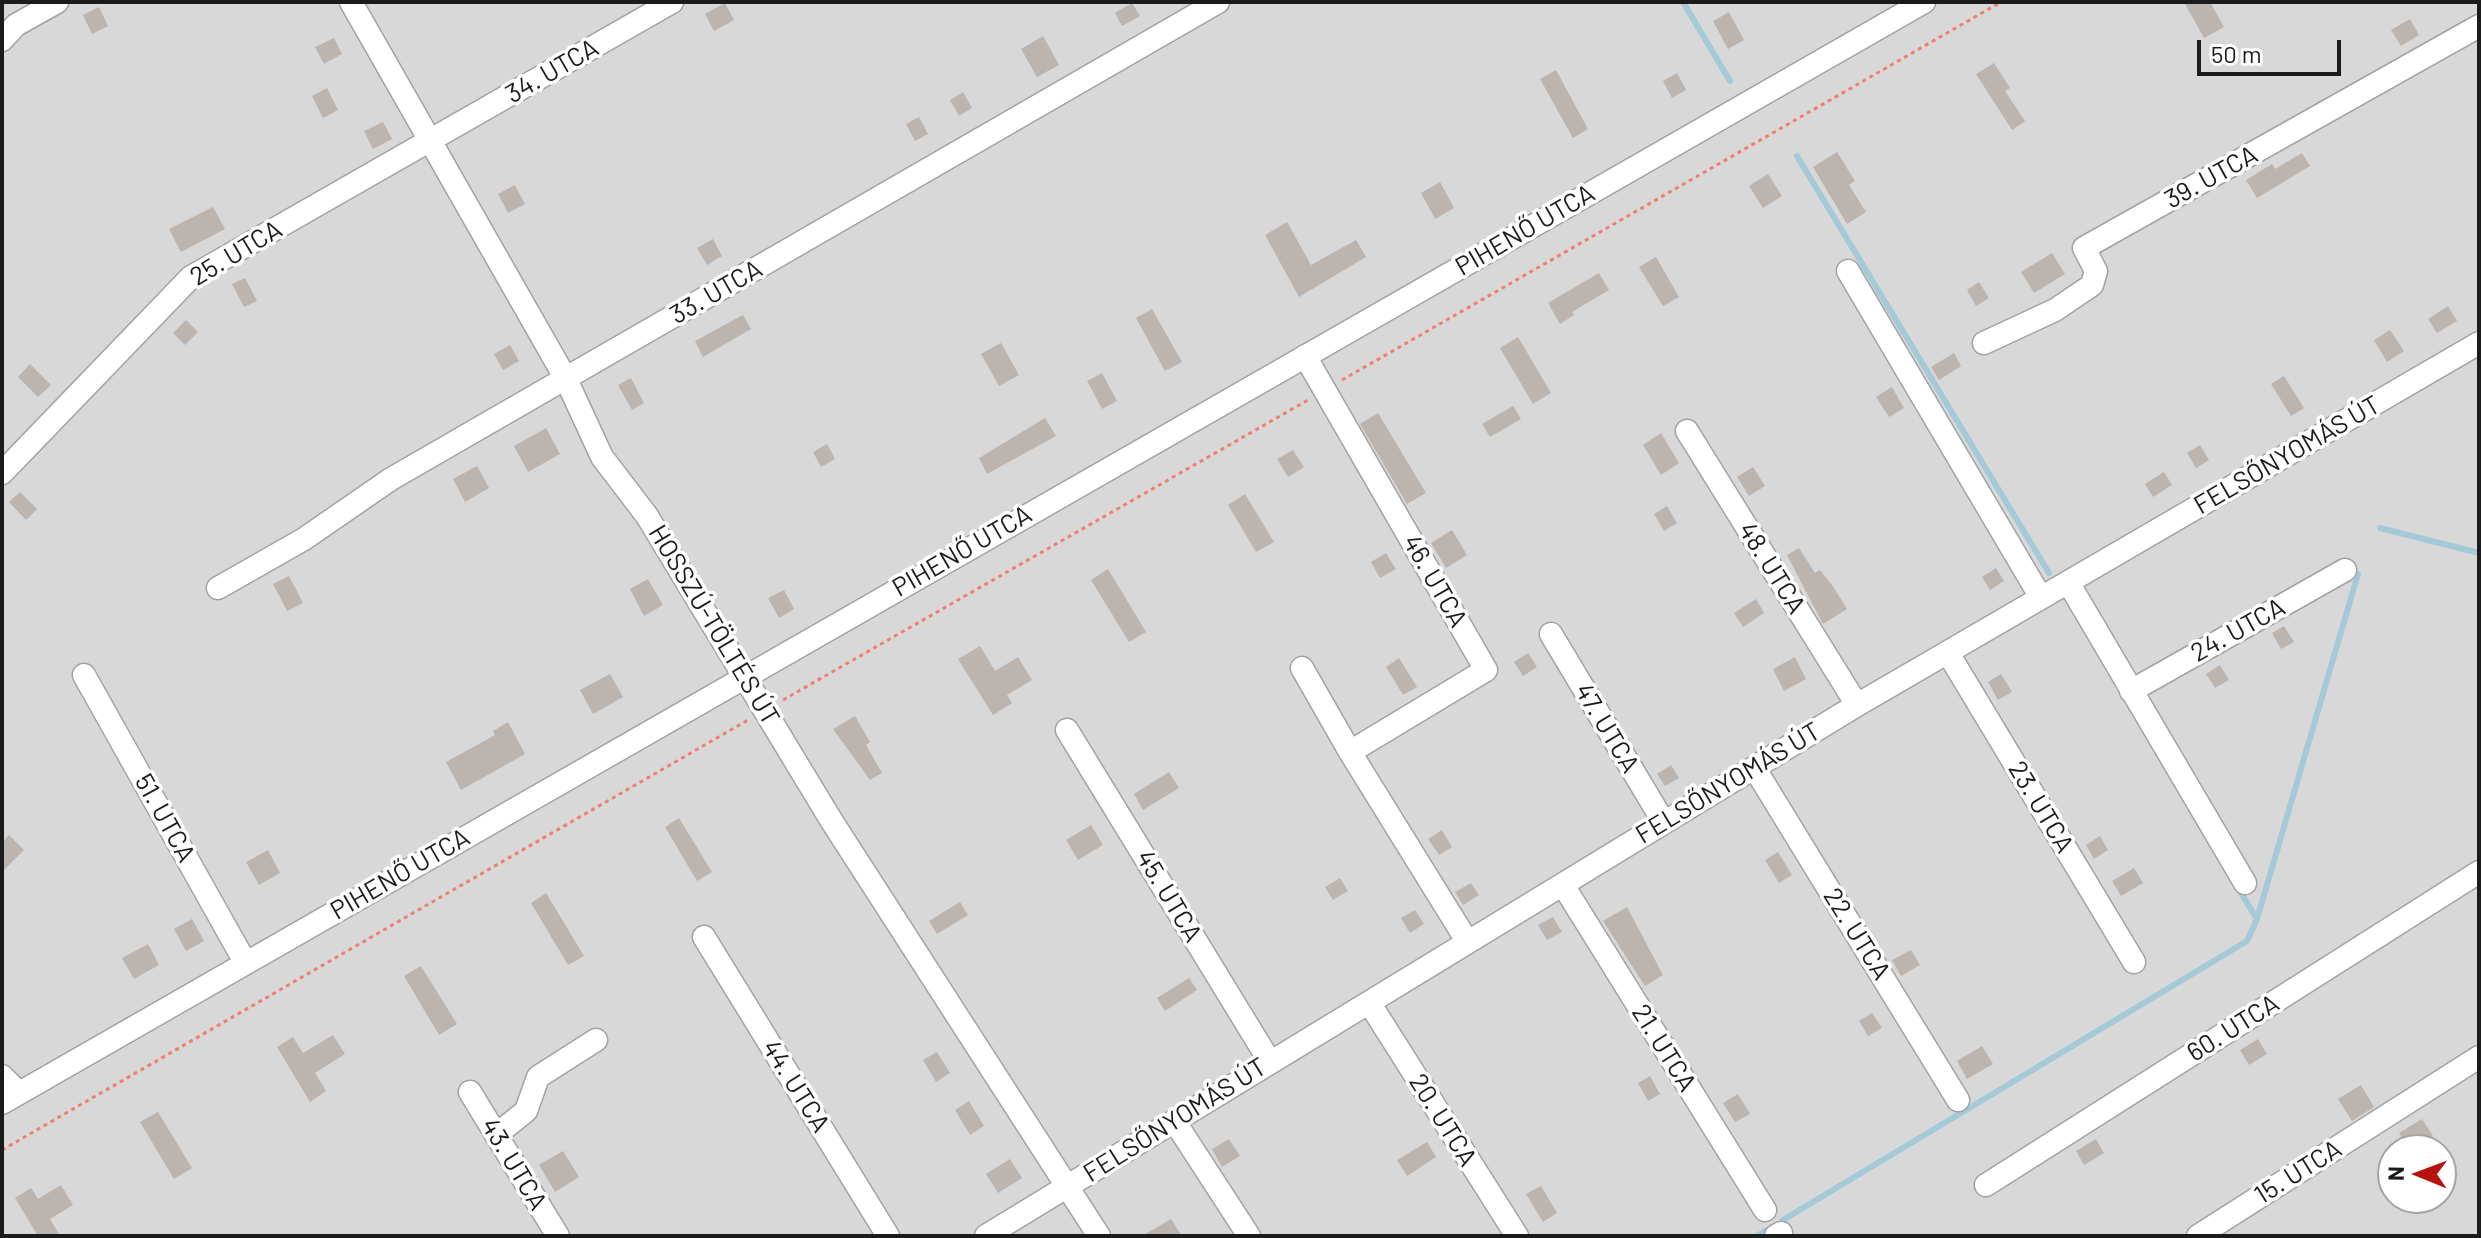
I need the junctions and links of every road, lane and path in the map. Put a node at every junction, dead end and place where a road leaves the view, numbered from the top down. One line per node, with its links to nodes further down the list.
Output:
1 (57, 2): 8 (street)
2 (351, 2): 9 (street, HOSSZÚ-TÖLTÉS ÚT)
3 (672, 2): 9 (street, 34. UTCA)
4 (1218, 2): 14 (street, 33. UTCA)
5 (1924, 2): 13 (street, PIHENŐ UTCA)
6 (2001, 2): 15 (path)
7 (2479, 26): 11 (street, 39. UTCA)
8 (2, 40)
9 (432, 139): 14 (street, HOSSZÚ-TÖLTÉS ÚT); 17 (street, 25. UTCA)
10 (1848, 271): 21 (street)
11 (1984, 343)
12 (2479, 343): 19 (street, FELSŐNYOMÁS ÚT)
13 (1305, 356): 15 (street, 46. UTCA); 26 (street, PIHENŐ UTCA)
14 (566, 379): 20 (street, 33. UTCA); 26 (street, HOSSZÚ-TÖLTÉS ÚT)
15 (1326, 390): 29 (path); 31 (street, 46. UTCA)
16 (1687, 431): 28 (street, 48. UTCA)
17 (2, 473)
18 (2345, 570): 27 (street, 24. UTCA)
19 (2068, 582): 21 (street, FELSŐNYOMÁS ÚT); 27 (street)
20 (218, 588)
21 (2040, 596): 23 (street, FELSŐNYOMÁS ÚT)
22 (1551, 634): 33 (street, 47. UTCA)
23 (1948, 653): 28 (street, FELSŐNYOMÁS ÚT); 40 (street, 23. UTCA)
24 (1302, 668): 31 (street)
25 (84, 675): 39 (street, 51. UTCA)
26 (743, 675): 29 (street, HOSSZÚ-TÖLTÉS ÚT); 39 (street, PIHENŐ UTCA)
27 (2131, 691): 35 (street)
28 (1857, 705): 32 (street, FELSŐNYOMÁS ÚT)
29 (765, 710): 51 (path); 53 (street, HOSSZÚ-TÖLTÉS ÚT)
30 (1067, 730): 44 (street, 45. UTCA)
31 (1350, 752): 38 (street)
32 (1755, 769): 33 (street, FELSŐNYOMÁS ÚT); 48 (street, 22. UTCA)
33 (1663, 821): 36 (street, FELSŐNYOMÁS ÚT)
34 (2479, 872): 52 (street, 60. UTCA)
35 (2245, 883)
36 (1563, 885): 38 (street, FELSŐNYOMÁS ÚT); 54 (street, 21. UTCA)
37 (704, 937): 56 (street, 44. UTCA)
38 (1467, 941): 41 (street, FELSŐNYOMÁS ÚT)
39 (245, 962): 47 (street, PIHENŐ UTCA)
40 (2134, 962)
41 (1370, 1004): 44 (street, FELSŐNYOMÁS ÚT); 60 (street, 20. UTCA)
42 (596, 1040): 50 (street)
43 (2479, 1057): 61 (street, 15. UTCA)
44 (1270, 1062): 49 (street, FELSŐNYOMÁS ÚT)
45 (2, 1076): 47 (street)
46 (470, 1092): 50 (street, 43. UTCA)
47 (11, 1098)
48 (1958, 1100)
49 (1175, 1122): 53 (street, FELSŐNYOMÁS ÚT); 59 (street)
50 (496, 1135): 55 (street, 43. UTCA)
51 (2, 1150)
52 (1986, 1185)
53 (1067, 1186): 57 (street, FELSŐNYOMÁS ÚT); 58 (street, HOSSZÚ-TÖLTÉS ÚT)
54 (1765, 1210)
55 (558, 1236)
56 (888, 1236)
57 (986, 1236)
58 (1099, 1236)
59 (1249, 1236)
60 (1517, 1236)
61 (2198, 1236)

